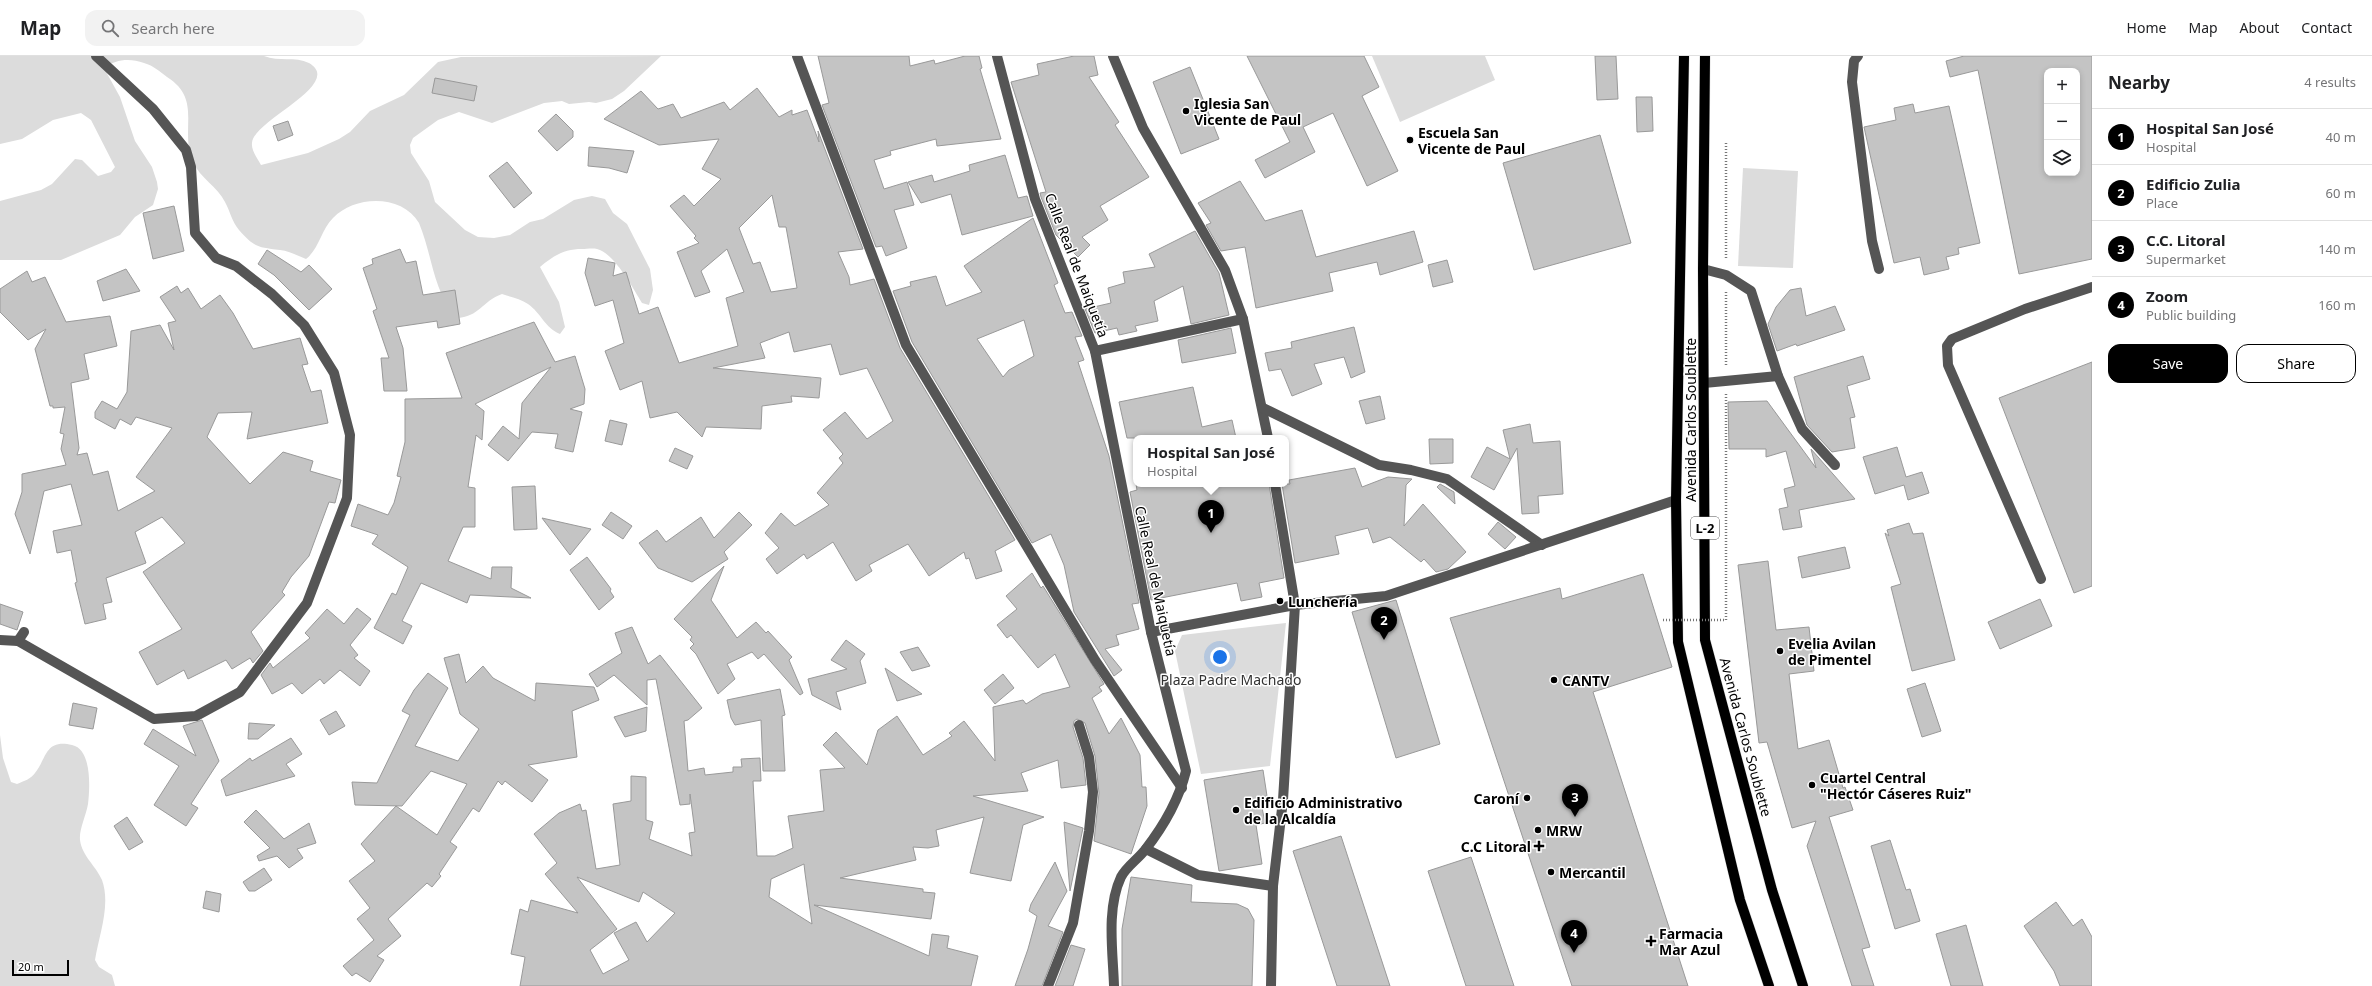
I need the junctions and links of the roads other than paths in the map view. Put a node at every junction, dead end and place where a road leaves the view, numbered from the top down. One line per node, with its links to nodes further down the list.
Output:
1 (96, 56): 26 (street)
2 (797, 56): 28 (street)
3 (997, 56): 12 (street, Calle Real de Maiquetía)
4 (1113, 56): 11 (street)
5 (1684, 56): 19 (main road, Avenida Carlos Soublette / L-2)
6 (1705, 56): 8 (main road, Avenida Carlos Soublette / L-2)
7 (1858, 56): 9 (street)
8 (1703, 269): 13 (street); 14 (main road, Avenida Carlos Soublette / L-2)
9 (1879, 269)
10 (2092, 287): 21 (street)
11 (1243, 319): 12 (street); 15 (street)
12 (1095, 351): 24 (street, Calle Real de Maiquetía)
13 (1778, 376): 14 (street); 17 (street)
14 (1704, 382): 35 (main road, Avenida Carlos Soublette / L-2)
15 (1263, 408): 16 (street); 20 (street)
16 (1268, 435)
17 (1835, 464)
18 (1275, 487): 22 (street)
19 (1676, 500): 20 (street); 34 (main road, Avenida Carlos Soublette / L-2)
20 (1542, 545): 22 (street)
21 (2041, 579)
22 (1295, 605): 24 (street); 30 (street)
23 (24, 632): 26 (street)
24 (1150, 632): 28 (street, Calle Real de Maiquetía)
25 (0, 640): 26 (street)
26 (18, 641)
27 (1079, 725): 31 (street)
28 (1182, 788): 29 (street, Calle Real de Maiquetía)
29 (1146, 849): 30 (street); 32 (street, Calle Real de Maiquetía)
30 (1273, 886): 33 (street)
31 (1048, 986)
32 (1114, 986)
33 (1271, 986)
34 (1769, 986)
35 (1803, 986)

